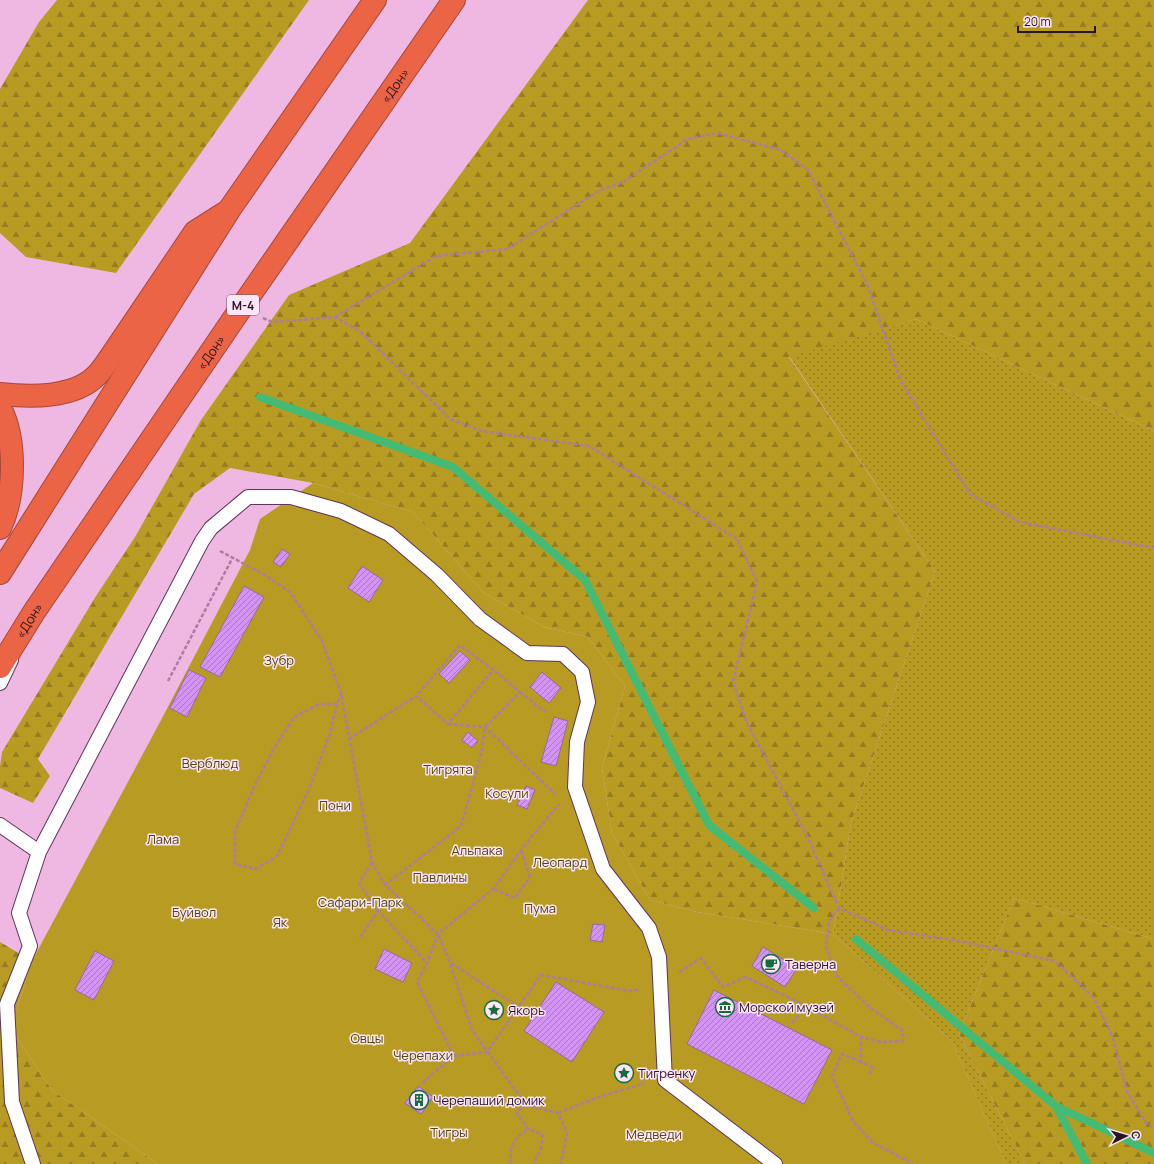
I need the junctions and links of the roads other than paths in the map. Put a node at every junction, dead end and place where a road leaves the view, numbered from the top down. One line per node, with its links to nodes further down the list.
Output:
1 (375, 0): 3 (highway)
2 (454, 0): 8 (highway, «Дон» / М-4)
3 (230, 210): 4 (highway); 7 (highway)
4 (0, 394)
5 (0, 408): 6 (highway)
6 (0, 528)
7 (0, 573)
8 (34, 612): 9 (highway, «Дон» / М-4); 10 (lane)
9 (0, 667)
10 (0, 683)
11 (2, 829): 12 (lane)
12 (39, 852): 13 (lane); 14 (lane)
13 (33, 1164)
14 (775, 1164)

